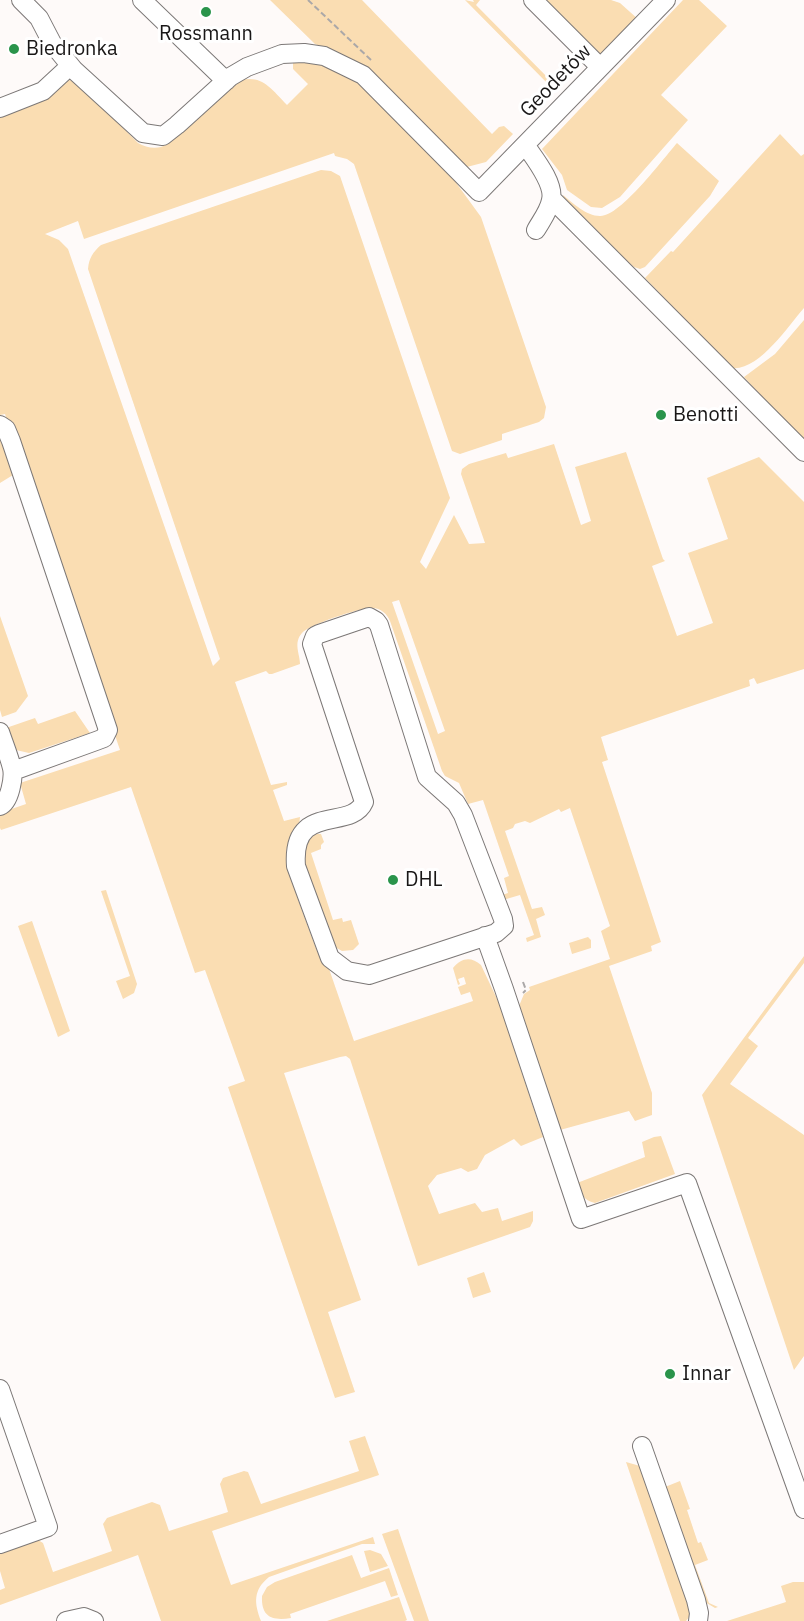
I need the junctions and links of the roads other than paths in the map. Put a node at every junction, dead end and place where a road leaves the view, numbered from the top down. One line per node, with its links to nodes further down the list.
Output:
1 (21, 0): 5 (street)
2 (142, 0): 7 (street)
3 (533, 0): 6 (street)
4 (666, 0): 6 (street, Geodetów)
5 (70, 66): 7 (street); 8 (street)
6 (600, 68): 9 (street, Geodetów)
7 (226, 81): 9 (street, Geodetów)
8 (0, 108)
9 (526, 146): 10 (street)
10 (552, 199): 11 (street); 13 (street)
11 (536, 230)
12 (0, 425): 15 (street)
13 (804, 452)
14 (0, 732): 15 (street)
15 (13, 771): 16 (street)
16 (0, 806)
17 (484, 936): 17 (street); 20 (street)
18 (0, 1389): 21 (street)
19 (642, 1446): 24 (street)
20 (804, 1509)
21 (0, 1544)
22 (66, 1621): 23 (street)
23 (94, 1621)
24 (698, 1621)

